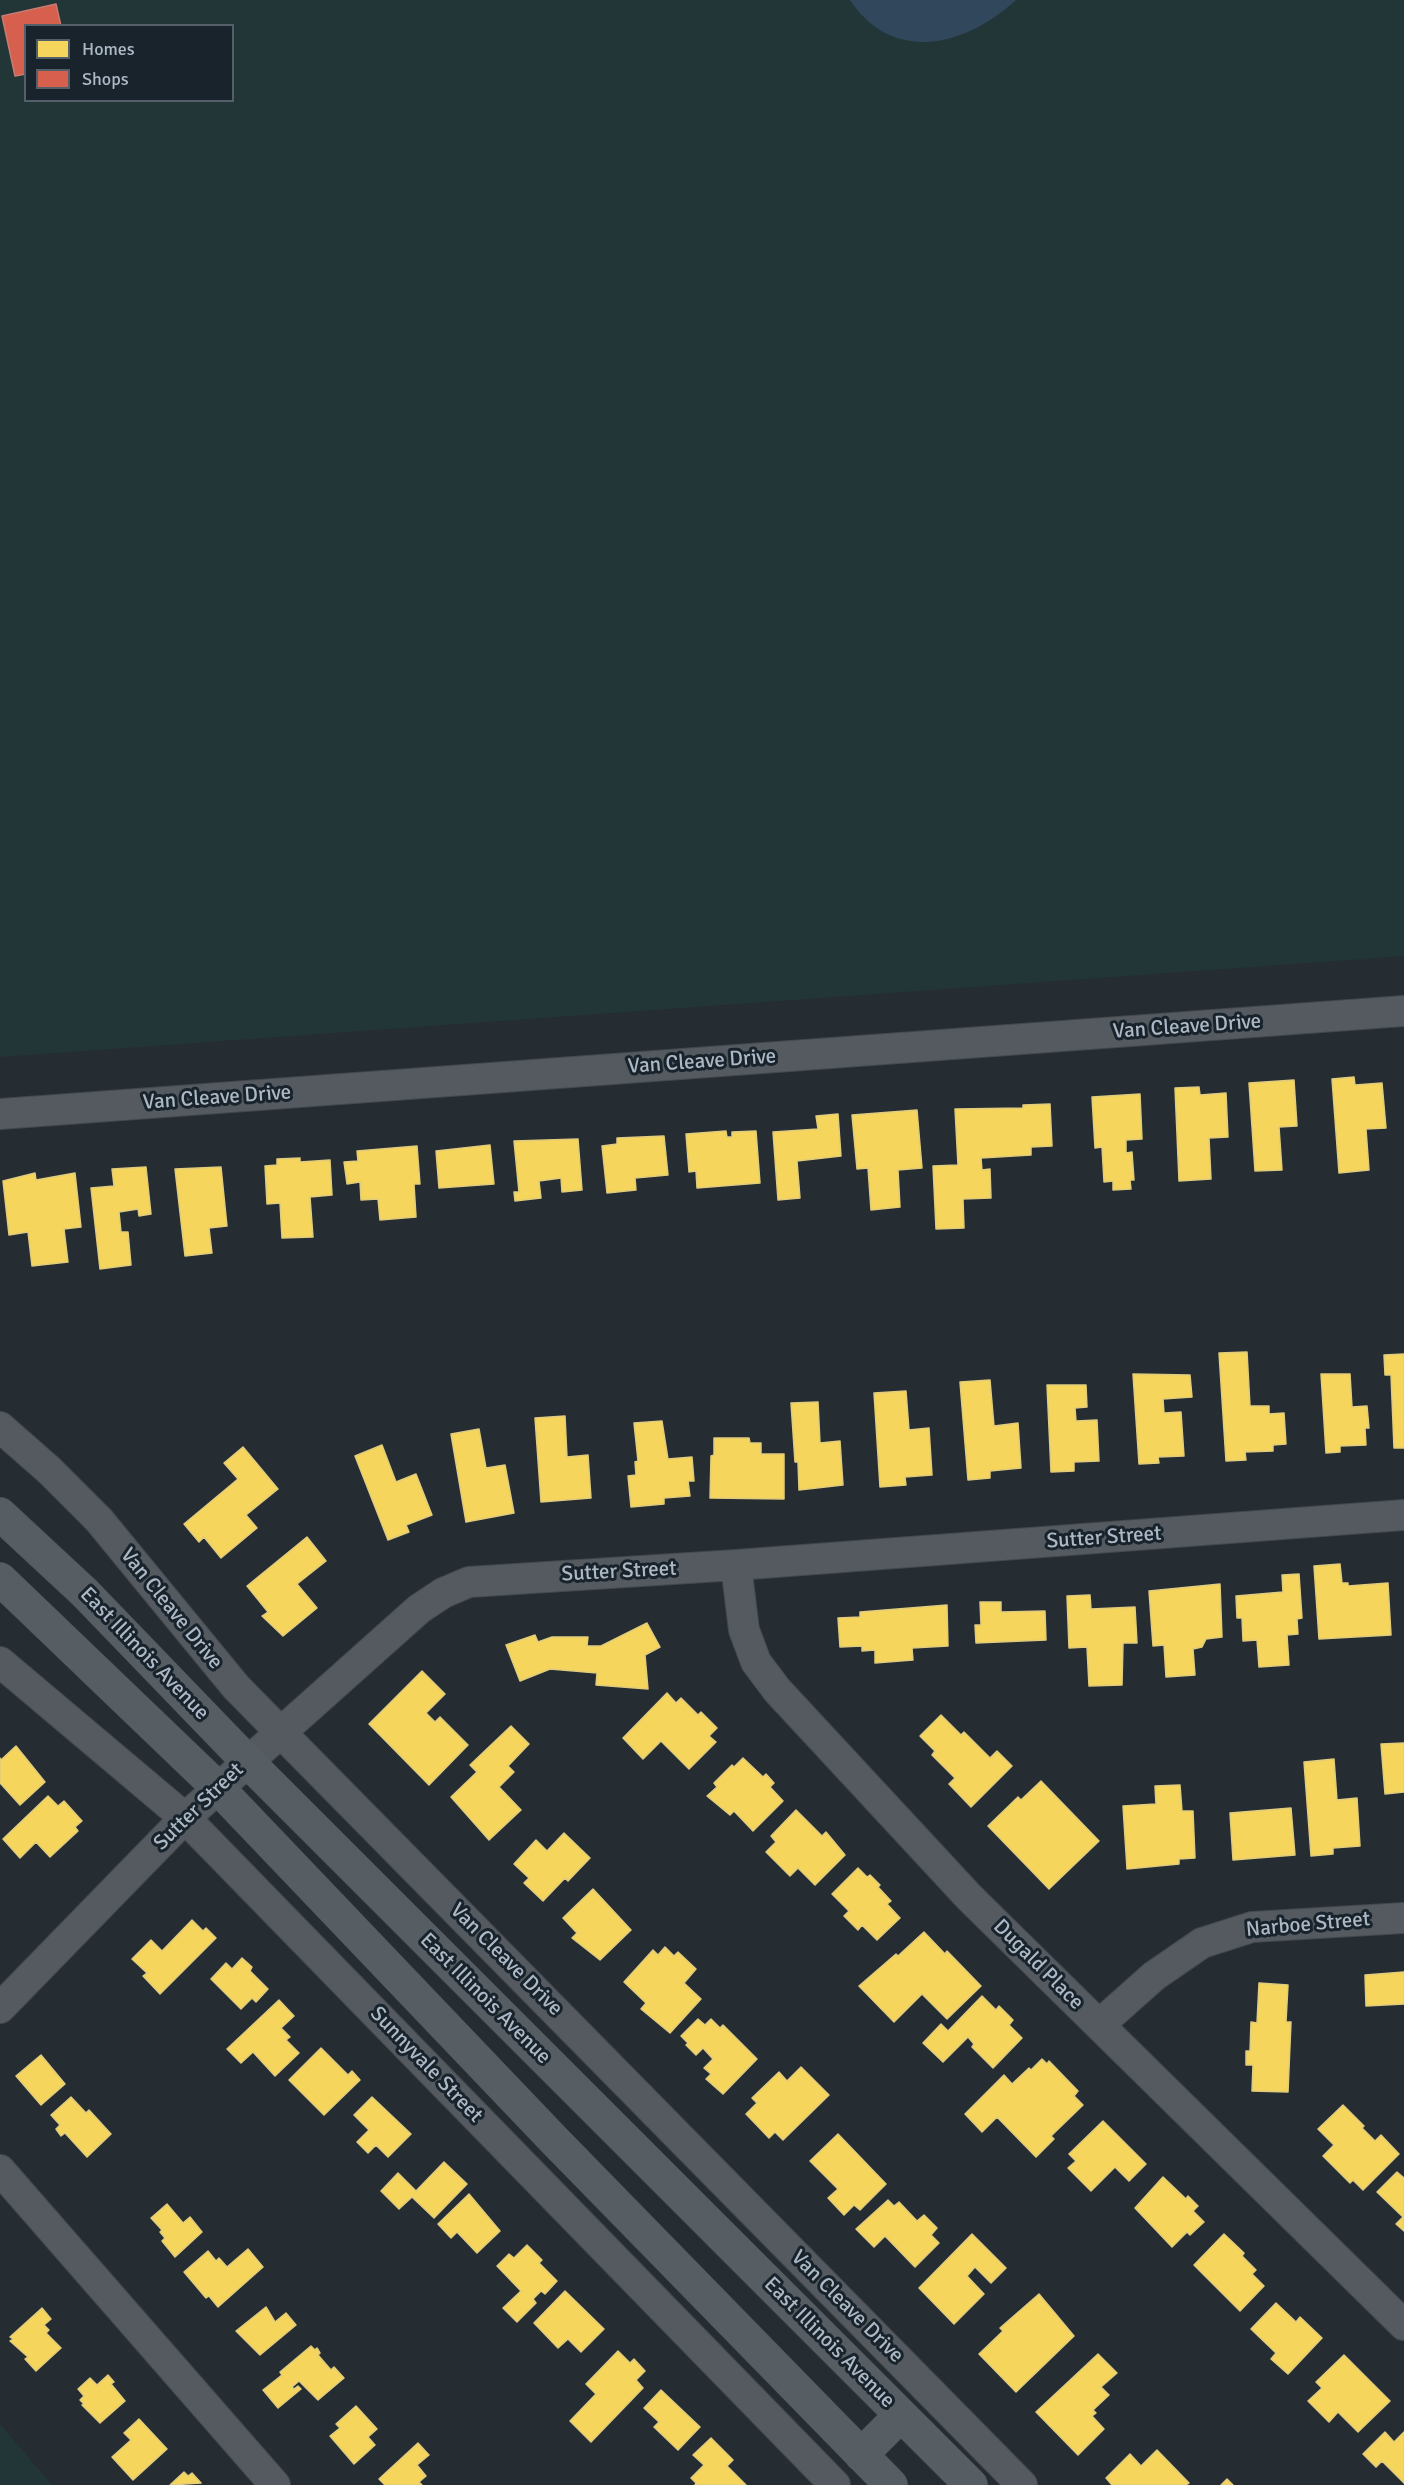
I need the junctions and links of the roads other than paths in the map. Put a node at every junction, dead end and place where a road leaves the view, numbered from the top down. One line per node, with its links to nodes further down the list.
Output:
1 (1404, 1011): 2 (street, Van Cleave Drive)
2 (0, 1114)
3 (0, 1427): 9 (street, Van Cleave Drive)
4 (0, 1514): 10 (main road, East Illinois Avenue)
5 (1404, 1515): 6 (street, Sutter Street)
6 (736, 1565): 9 (street, Sutter Street); 15 (street, Dugald Place)
7 (0, 1579): 11 (main road, East Illinois Avenue)
8 (0, 1662): 12 (street, Sunnyvale Street)
9 (280, 1731): 10 (street, Sutter Street); 24 (street, Van Cleave Drive)
10 (247, 1761): 11 (street, Sutter Street); 18 (main road, East Illinois Avenue)
11 (218, 1788): 12 (street, Sutter Street); 19 (main road, East Illinois Avenue)
12 (185, 1818): 14 (street, Sutter Street); 21 (street, Sunnyvale Street)
13 (1404, 1918): 15 (street, Narboe Street)
14 (0, 2008)
15 (1099, 2025): 17 (street, Dugald Place)
16 (0, 2170): 20 (street)
17 (1404, 2325)
18 (901, 2415): 19 (main road); 23 (main road, East Illinois Avenue)
19 (861, 2455): 22 (main road, East Illinois Avenue)
20 (275, 2485)
21 (835, 2485)
22 (891, 2485)
23 (971, 2485)
24 (1022, 2485)

